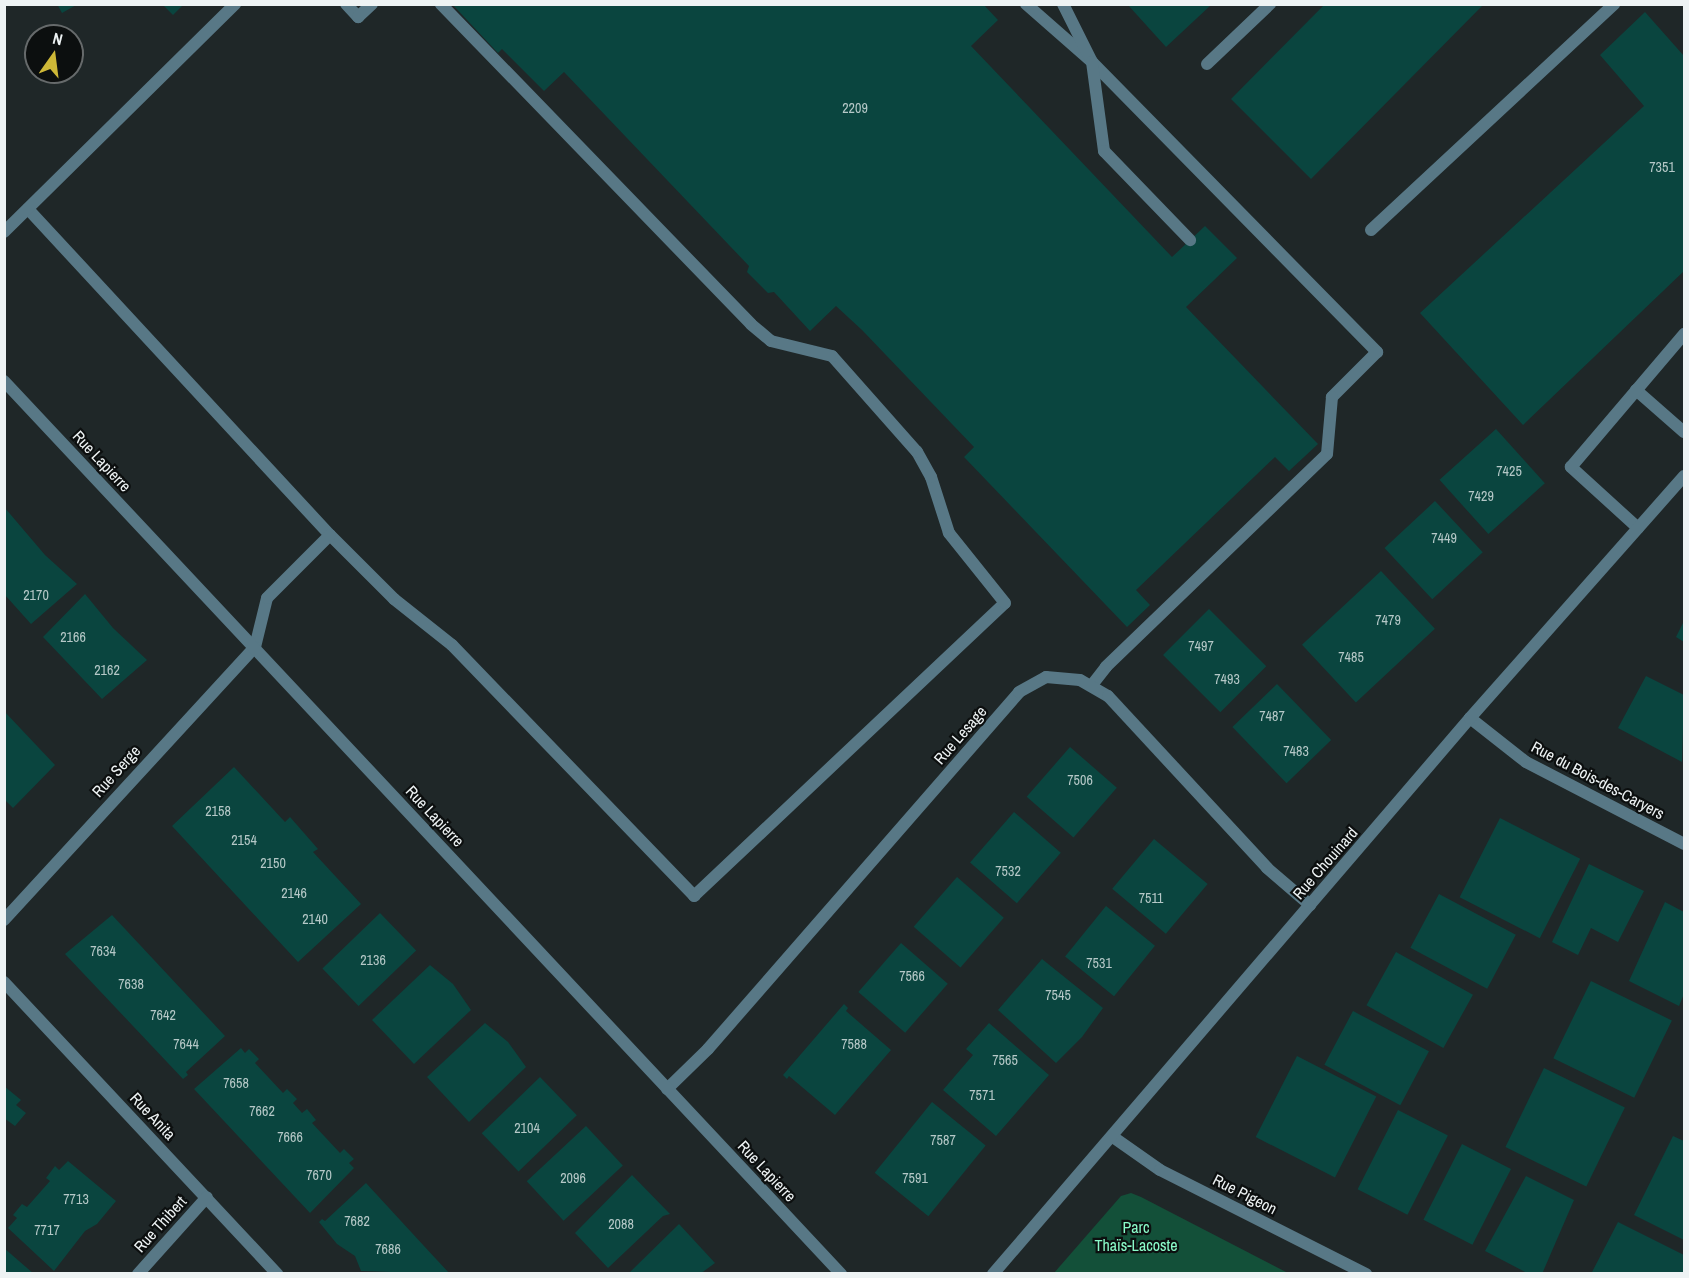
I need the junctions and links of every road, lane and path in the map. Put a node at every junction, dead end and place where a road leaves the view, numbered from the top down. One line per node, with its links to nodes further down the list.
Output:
1 (235, 4): 11 (street)
2 (346, 4): 3 (street)
3 (372, 4)
4 (441, 4): 21 (street)
5 (1026, 4): 9 (street)
6 (1063, 4): 9 (street)
7 (1270, 4): 10 (street)
8 (1614, 4): 12 (street)
9 (1092, 62): 14 (street); 23 (street)
10 (1207, 64)
11 (28, 209): 13 (street); 21 (street)
12 (1371, 230)
13 (4, 232)
14 (1190, 240)
15 (1684, 334): 17 (street)
16 (4, 381): 22 (street, Rue Lapierre)
17 (1636, 390): 18 (street); 20 (street)
18 (1684, 432)
19 (1684, 476): 20 (street, Rue Chouinard)
20 (1638, 528): 24 (street, Rue Chouinard)
21 (330, 535): 22 (street)
22 (255, 647): 28 (street, Rue Serge); 31 (street, Rue Lapierre)
23 (1092, 685): 27 (street, Rue Lesage); 31 (street, Rue Lesage)
24 (1470, 718): 25 (street, Rue du Bois-des-Caryers); 27 (street, Rue Chouinard)
25 (1684, 844)
26 (4, 898): 28 (street)
27 (1310, 905): 32 (street, Rue Chouinard)
28 (14, 908): 29 (street, Rue Serge)
29 (4, 920)
30 (4, 982): 33 (street, Rue Anita)
31 (667, 1089): 36 (street, Rue Lapierre)
32 (1113, 1137): 37 (street, Rue Chouinard); 38 (street, Rue Pigeon)
33 (207, 1197): 34 (street, Rue Thibert); 35 (street, Rue Anita)
34 (138, 1274)
35 (277, 1274)
36 (841, 1274)
37 (993, 1274)
38 (1366, 1274)

